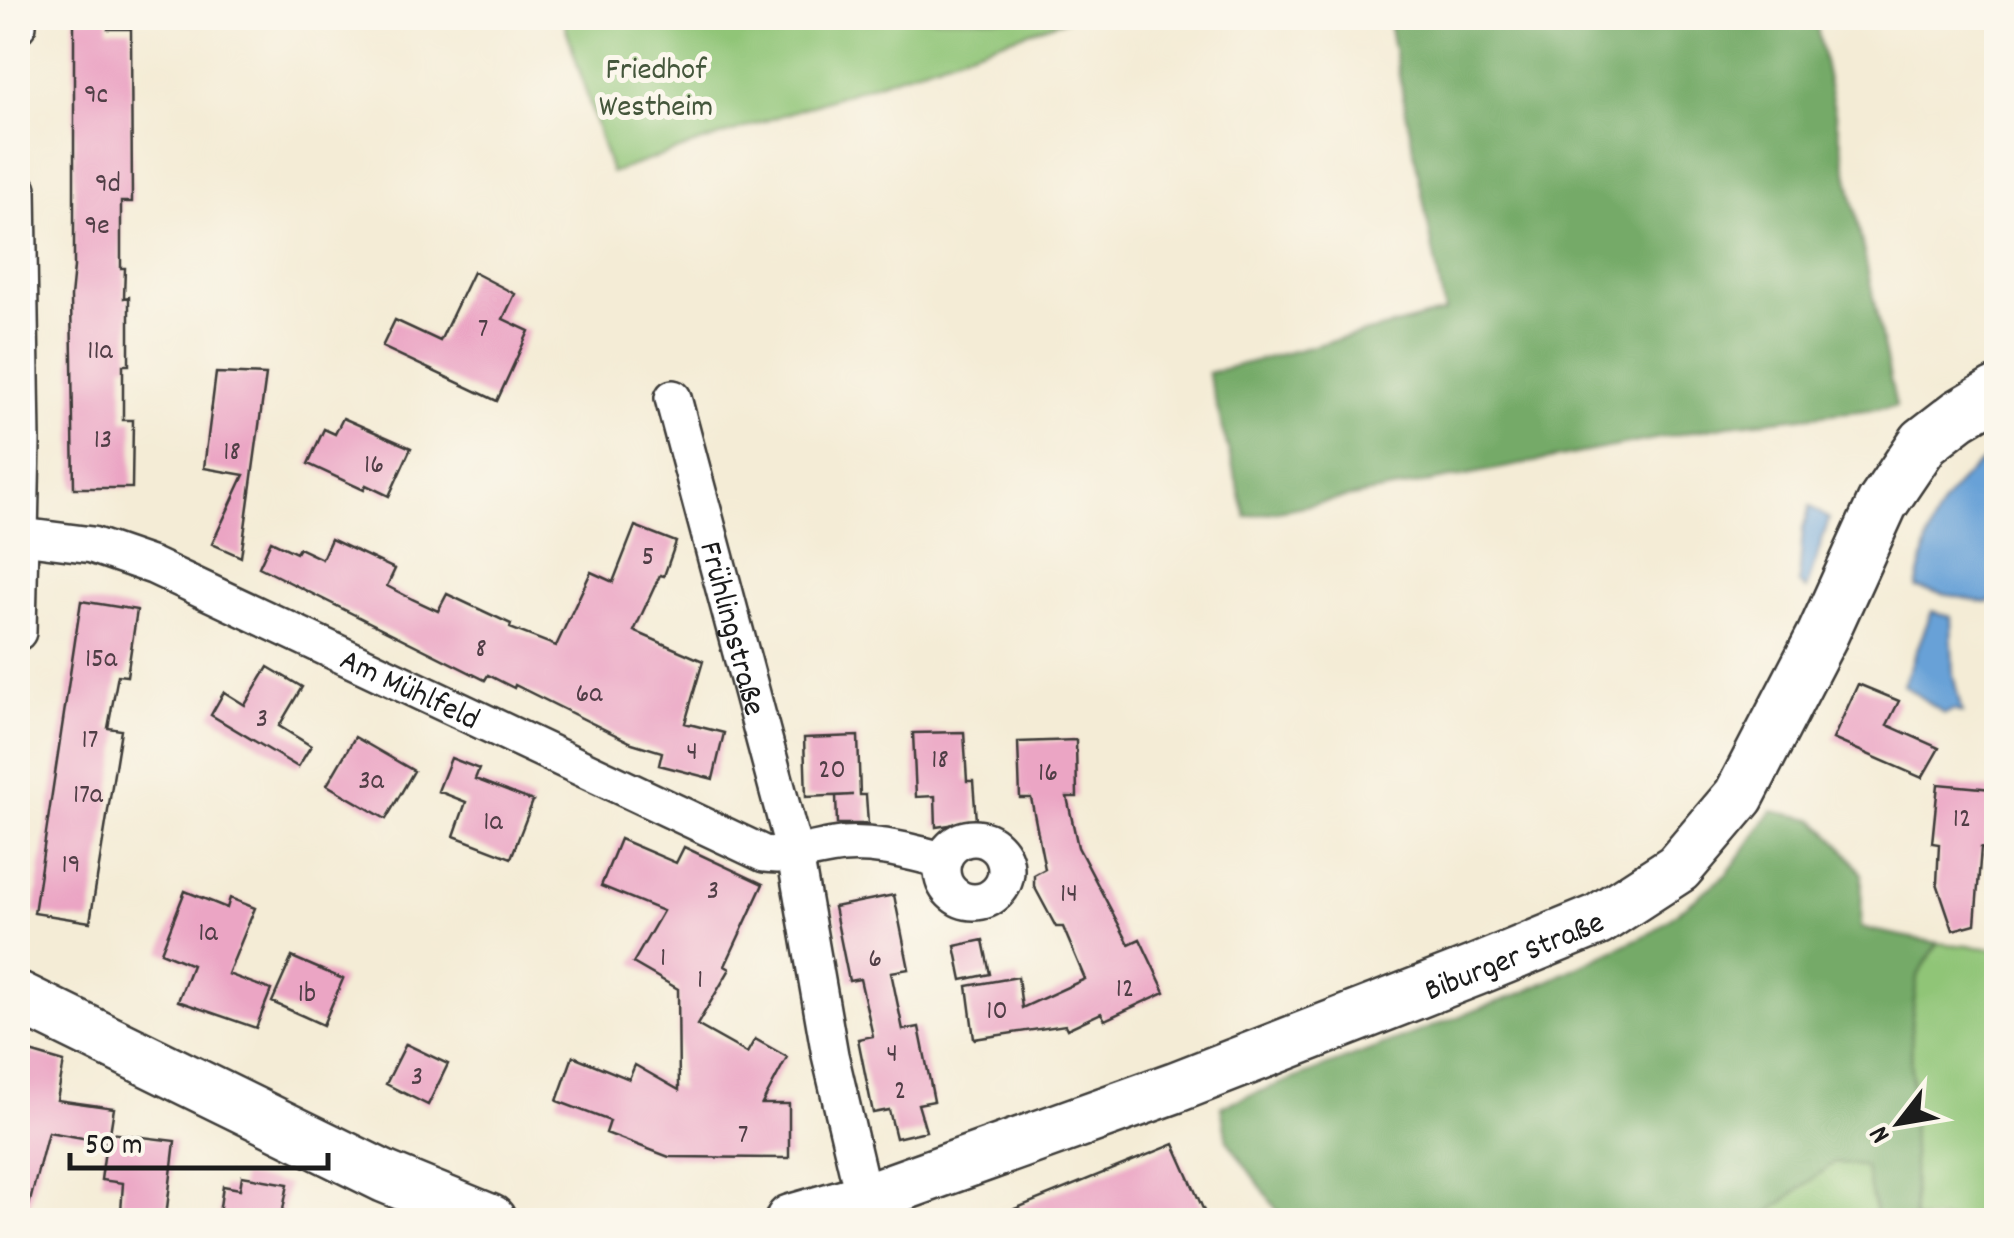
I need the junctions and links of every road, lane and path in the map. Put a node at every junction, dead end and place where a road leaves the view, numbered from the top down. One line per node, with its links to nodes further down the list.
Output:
1 (18, 18): 2 (street)
2 (18, 25)
3 (18, 189): 6 (street)
4 (1996, 393): 11 (street, Biburger Straße)
5 (674, 398): 8 (street, Frühlingstraße)
6 (22, 536): 7 (street); 8 (street, Am Mühlfeld)
7 (18, 632)
8 (795, 855): 9 (street); 11 (street, Frühlingstraße)
9 (943, 860)
10 (18, 996): 12 (street)
11 (864, 1199): 13 (street, Biburger Straße)
12 (490, 1220)
13 (791, 1220)

